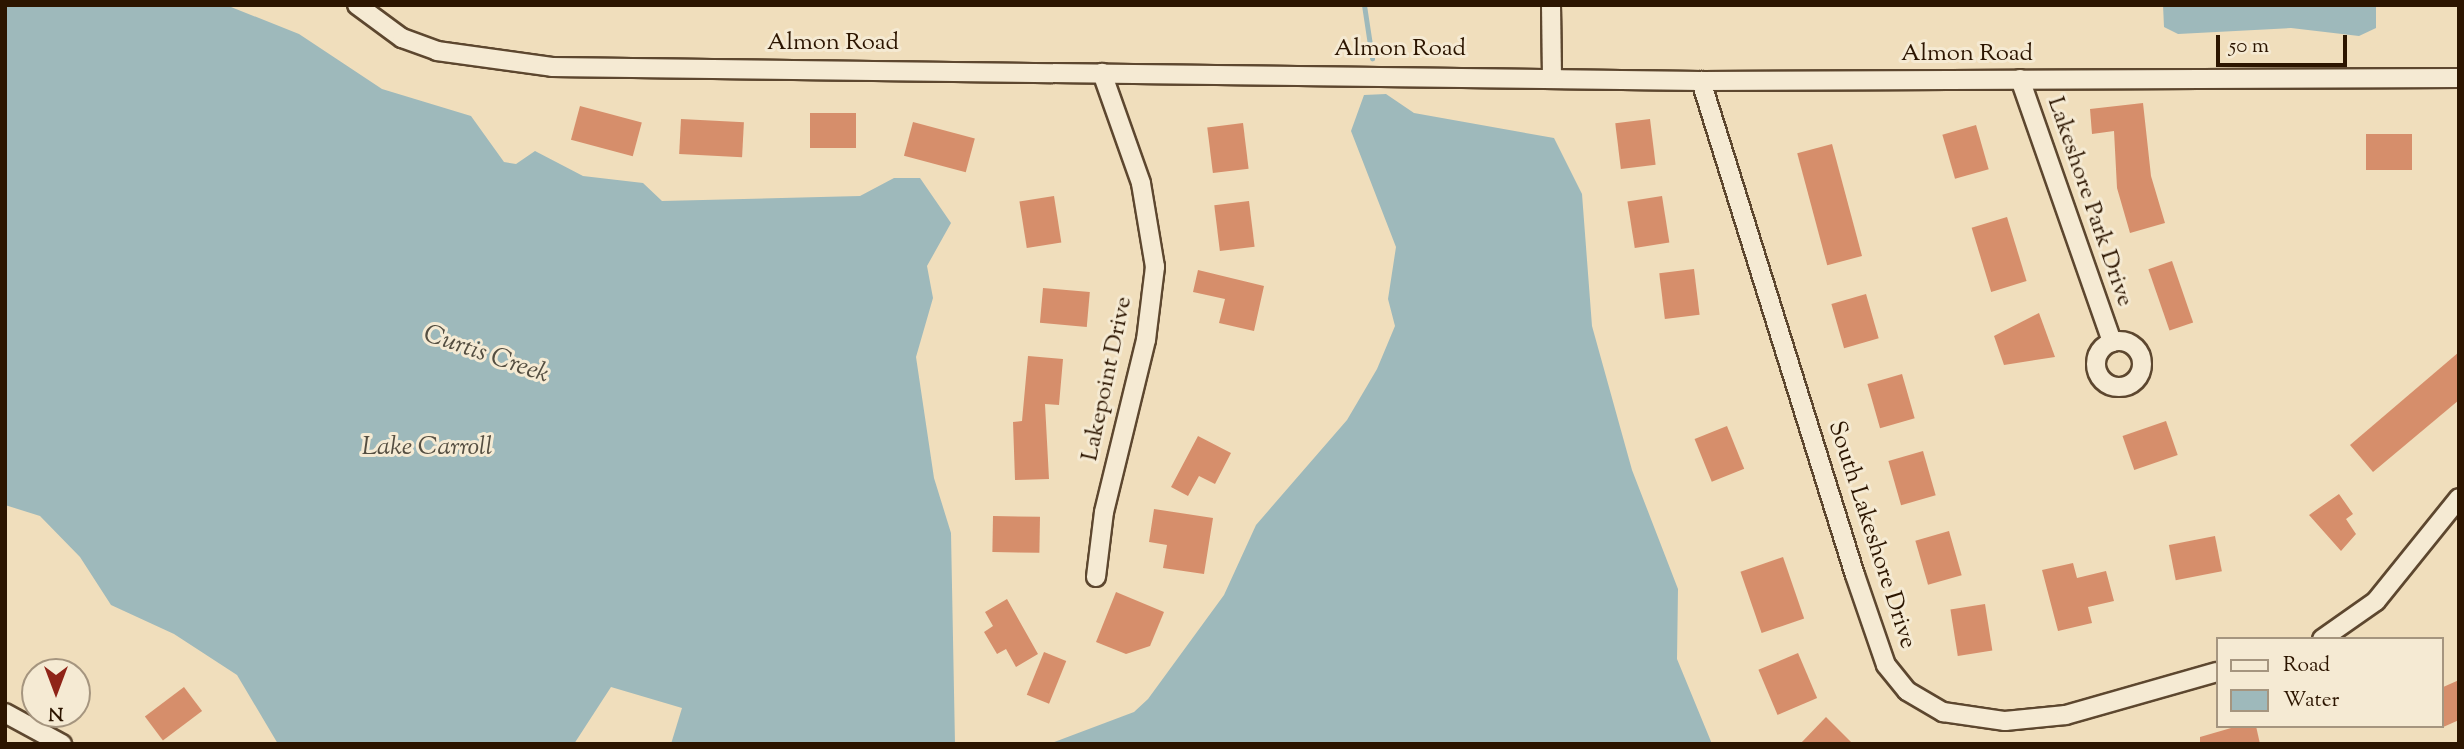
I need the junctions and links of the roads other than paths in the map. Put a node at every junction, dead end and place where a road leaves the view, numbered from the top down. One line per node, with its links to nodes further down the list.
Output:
1 (357, 5): 3 (street, Almon Road)
2 (1551, 5): 4 (street)
3 (1102, 73): 4 (street, Almon Road); 10 (street, Lakepoint Drive)
4 (1552, 74): 7 (street, Almon Road)
5 (2459, 78): 6 (street, Almon Road)
6 (2020, 79): 7 (street, Almon Road); 8 (street, Lakeshore Park Drive)
7 (1701, 80): 12 (street, South Lakeshore Drive)
8 (2112, 342)
9 (2459, 498): 11 (street)
10 (1096, 577)
11 (2325, 637)
12 (2216, 672)
13 (5, 713): 14 (street)
14 (62, 744)

